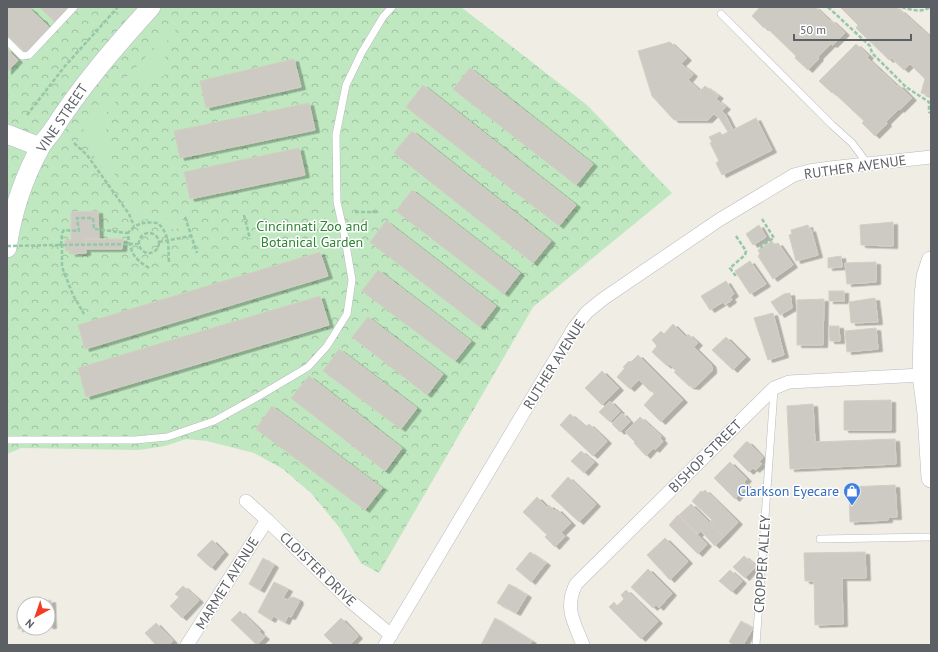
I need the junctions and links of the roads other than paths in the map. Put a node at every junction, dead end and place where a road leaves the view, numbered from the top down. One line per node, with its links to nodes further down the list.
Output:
1 (74, 7): 5 (lane)
2 (150, 7): 7 (main road, VINE STREET)
3 (392, 7): 16 (lane)
4 (721, 14): 9 (lane)
5 (7, 41)
6 (7, 134): 7 (main road)
7 (40, 148): 10 (main road, VINE STREET)
8 (931, 157): 9 (street, RUTHER AVENUE)
9 (867, 163): 22 (street, RUTHER AVENUE)
10 (7, 247)
11 (931, 261): 12 (main road)
12 (927, 331): 13 (main road)
13 (922, 375): 14 (street, BISHOP STREET); 15 (main road)
14 (774, 388): 24 (street, BISHOP STREET); 25 (lane, CROPPER ALLEY)
15 (929, 414): 17 (main road)
16 (7, 440)
17 (931, 478)
18 (246, 501): 19 (street, CLOISTER DRIVE)
19 (267, 520): 22 (street, CLOISTER DRIVE); 23 (street, MARMET AVENUE)
20 (931, 537): 21 (lane)
21 (820, 539)
22 (388, 640)
23 (188, 645)
24 (583, 645)
25 (756, 645)

